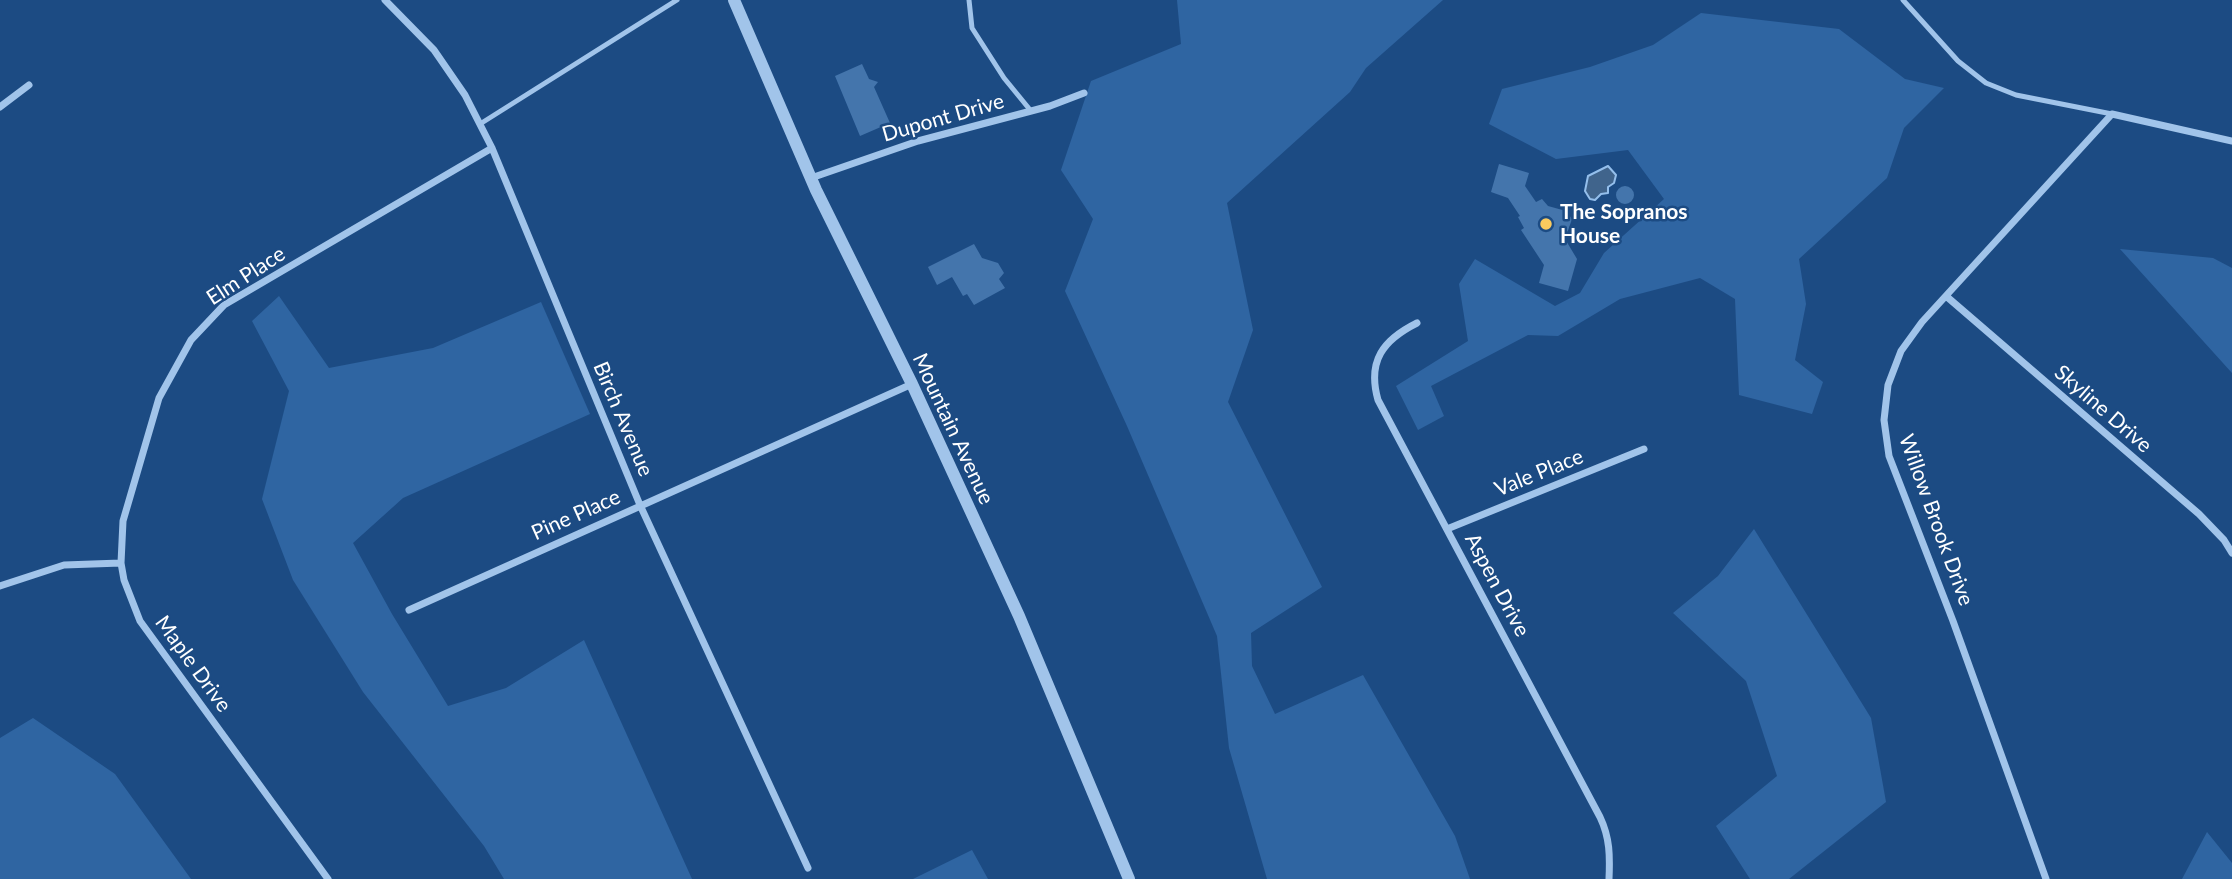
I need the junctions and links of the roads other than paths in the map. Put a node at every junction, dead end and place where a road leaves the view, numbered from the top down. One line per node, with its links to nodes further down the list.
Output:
1 (385, 0): 11 (street, Birch Avenue)
2 (677, 0): 11 (lane)
3 (734, 0): 14 (street, Mountain Avenue)
4 (969, 0): 9 (lane)
5 (1903, 0): 10 (lane)
6 (29, 85): 8 (street)
7 (1084, 93): 9 (street, Dupont Drive)
8 (0, 107)
9 (1031, 111): 14 (street, Dupont Drive)
10 (2112, 114): 12 (street); 15 (street, Willow Brook Drive)
11 (480, 124): 13 (street, Birch Avenue)
12 (2232, 141)
13 (492, 148): 19 (street, Birch Avenue); 22 (street, Elm Place)
14 (811, 178): 17 (street, Mountain Avenue)
15 (1946, 296): 21 (street, Skyline Drive); 29 (street, Willow Brook Drive)
16 (1417, 323): 20 (street, Aspen Drive)
17 (912, 384): 19 (street, Pine Place); 27 (street, Mountain Avenue)
18 (1644, 449): 20 (street, Vale Place)
19 (640, 505): 24 (street, Pine Place); 25 (street, Birch Avenue)
20 (1447, 529): 28 (street, Aspen Drive)
21 (2232, 553)
22 (121, 563): 23 (street); 26 (street, Maple Drive)
23 (0, 586)
24 (410, 610)
25 (808, 868)
26 (328, 879)
27 (1129, 879)
28 (1609, 879)
29 (2046, 879)

